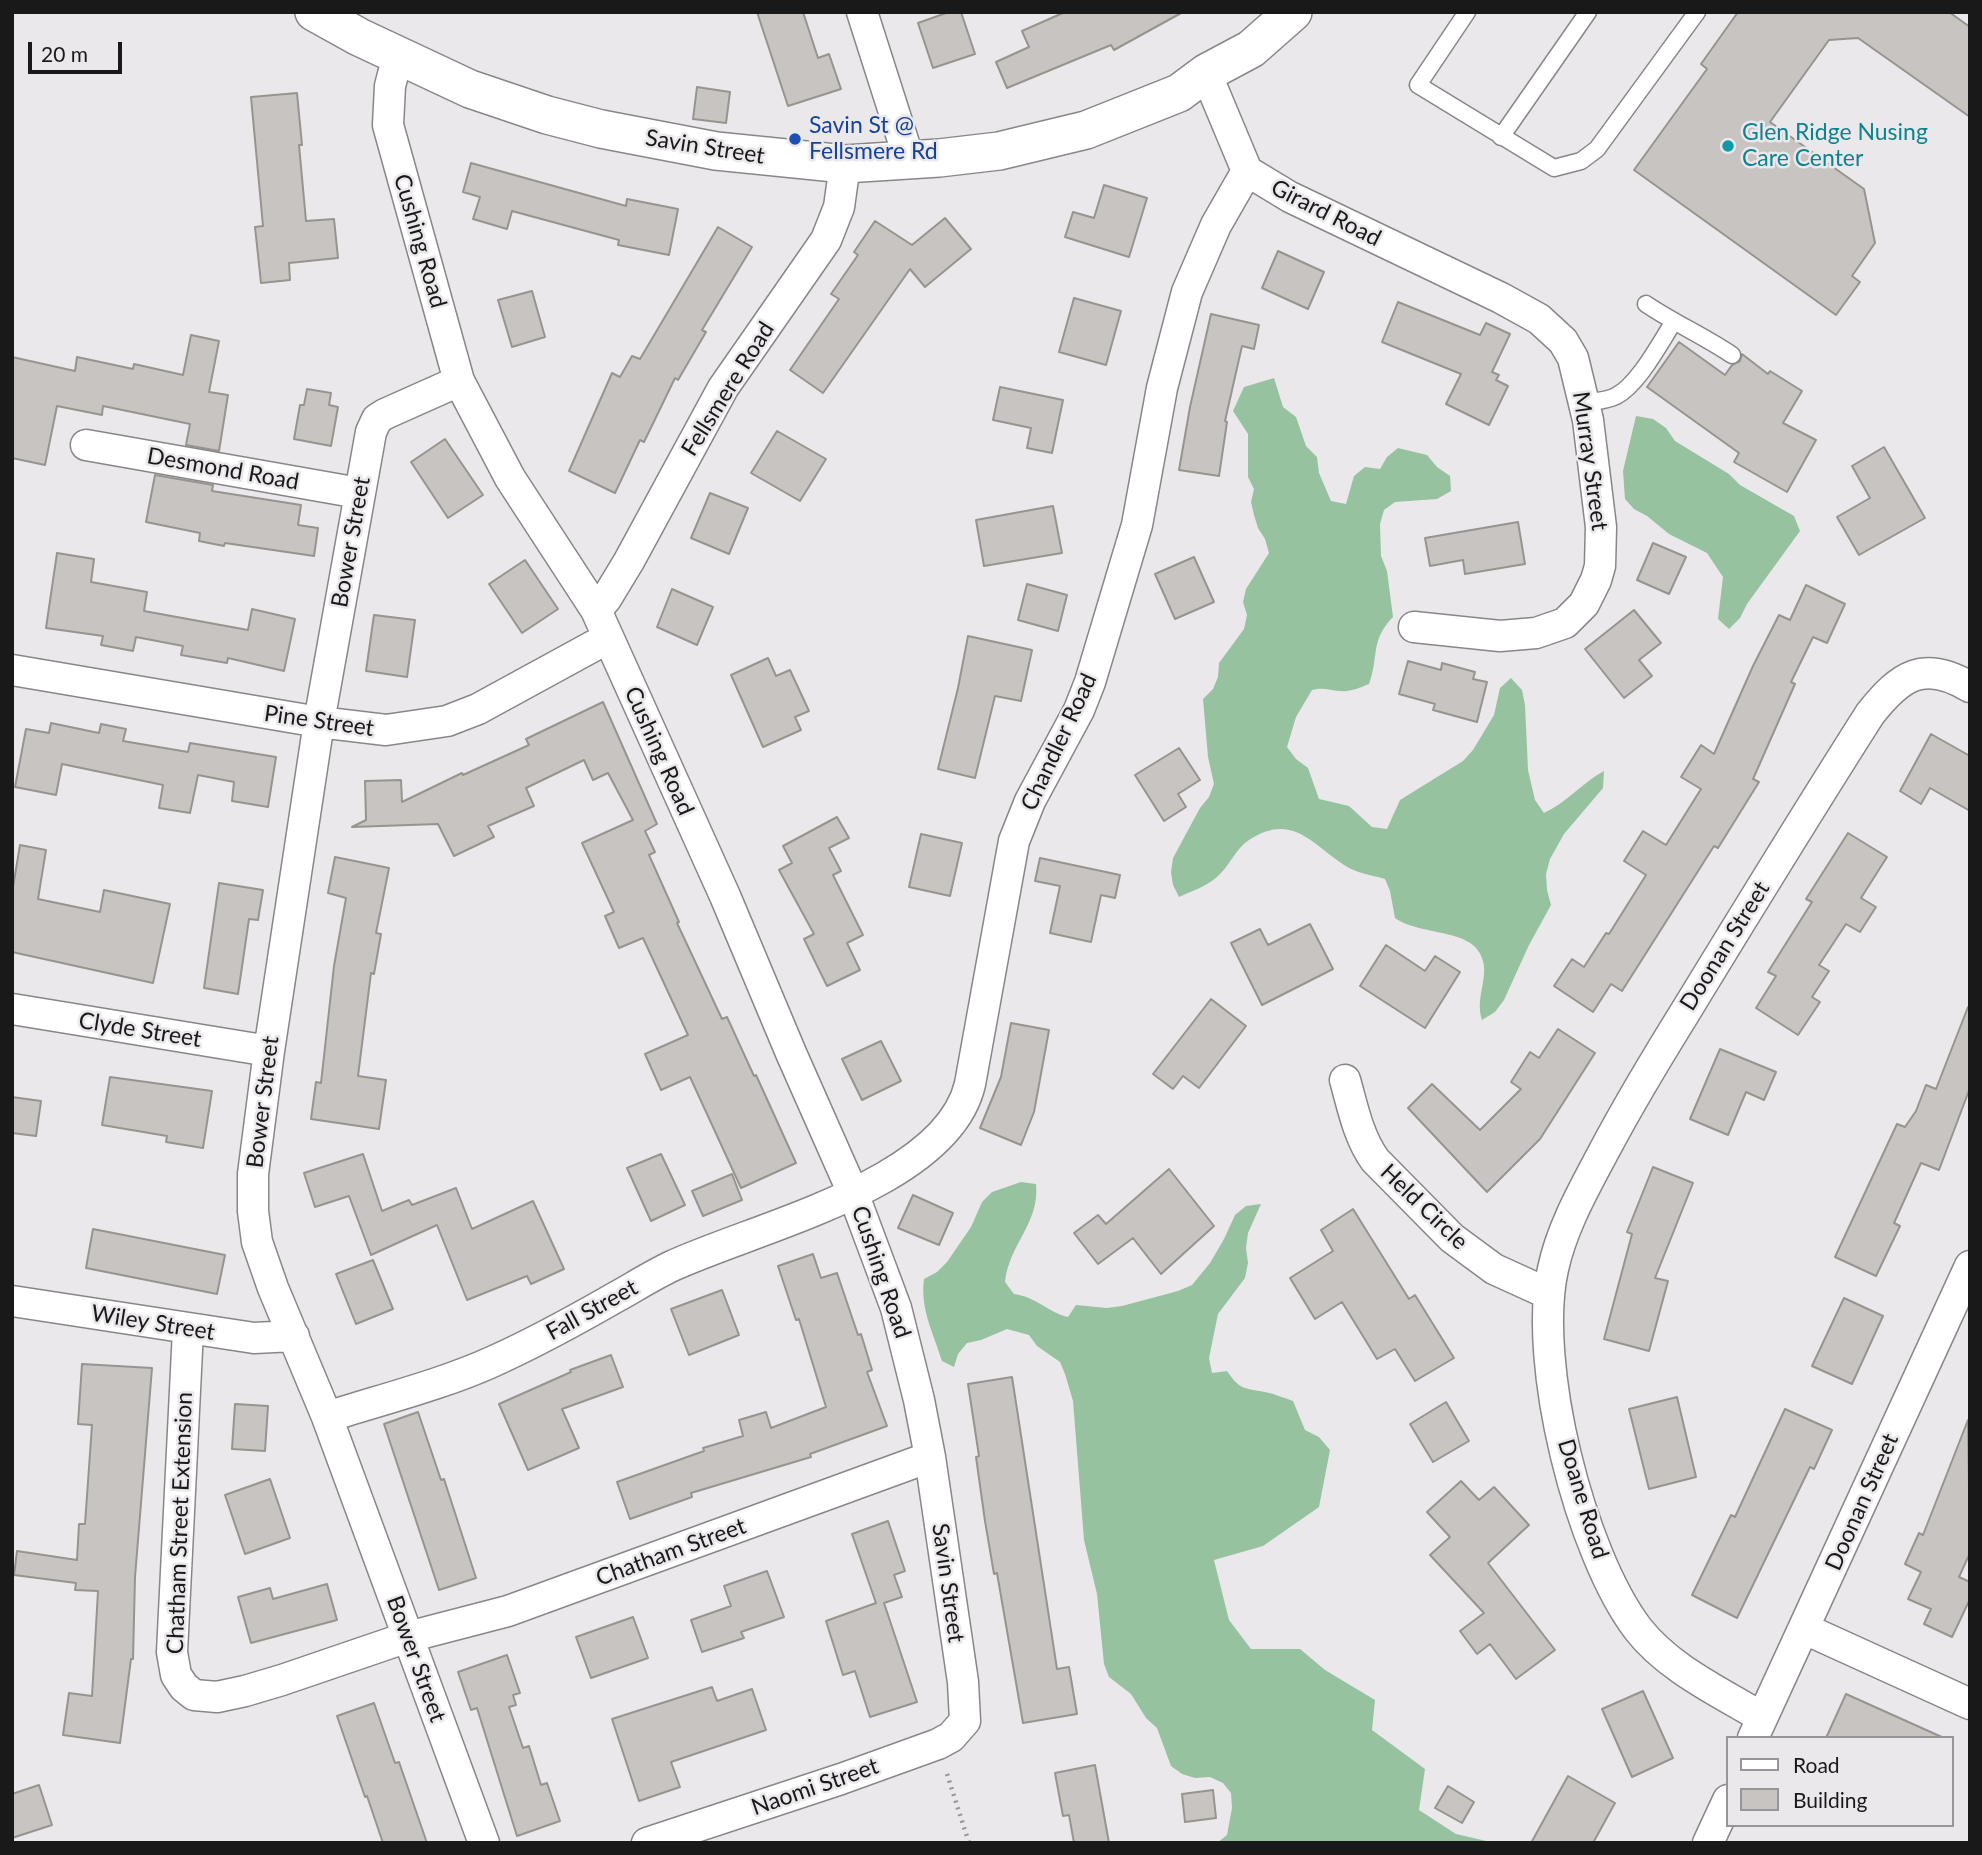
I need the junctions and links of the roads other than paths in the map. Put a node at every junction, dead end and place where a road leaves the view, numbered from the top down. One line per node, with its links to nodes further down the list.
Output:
1 (862, 12): 10 (street)
2 (1467, 12): 9 (lane)
3 (1588, 12): 9 (lane)
4 (1697, 12): 9 (lane)
5 (319, 14): 7 (street, Savin Street)
6 (1284, 15): 8 (street, Savin Street)
7 (398, 55): 11 (street, Savin Street); 17 (street, Cushing Road)
8 (1206, 73): 10 (street, Savin Street); 12 (street, Girard Road)
9 (1501, 137)
10 (909, 159): 11 (street, Savin Street)
11 (845, 164): 21 (street, Fellsmere Road)
12 (1247, 171): 13 (street, Girard Road); 30 (street, Chandler Road)
13 (1501, 298): 18 (street, Murray Street)
14 (1646, 304): 15 (lane)
15 (1673, 323): 16 (lane); 18 (lane)
16 (1732, 355)
17 (459, 381): 20 (street, Bower Street); 21 (street, Cushing Road)
18 (1584, 403): 22 (street, Murray Street)
19 (86, 444): 20 (street, Desmond Road)
20 (359, 493): 26 (street, Bower Street)
21 (596, 610): 23 (street, Cushing Road)
22 (1414, 627)
23 (608, 638): 26 (street, Pine Street); 30 (street, Cushing Road)
24 (12, 670): 26 (street, Pine Street)
25 (1970, 687): 32 (street, Doonan Street)
26 (319, 722): 28 (street, Bower Street)
27 (12, 1009): 28 (street, Clyde Street)
28 (269, 1051): 35 (street, Bower Street)
29 (1345, 1080): 32 (street, Held Circle)
30 (853, 1193): 36 (street, Fall Street); 37 (street, Cushing Road)
31 (1970, 1266): 38 (street, Doonan Street)
32 (1549, 1294): 42 (street, Doane Road)
33 (12, 1301): 34 (street, Wiley Street)
34 (188, 1330): 35 (street, Wiley Street); 39 (street, Chatham Street Extension)
35 (294, 1336): 36 (street, Bower Street)
36 (327, 1417): 39 (street, Bower Street)
37 (930, 1457): 39 (street, Chatham Street); 41 (street, Savin Street)
38 (1805, 1629): 40 (street); 42 (street, Doonan Street)
39 (408, 1637): 44 (street, Bower Street)
40 (1970, 1704)
41 (966, 1710): 45 (street, Naomi Street)
42 (1757, 1728)
43 (1727, 1802): 46 (street)
44 (484, 1843)
45 (647, 1843)
46 (1708, 1843)

